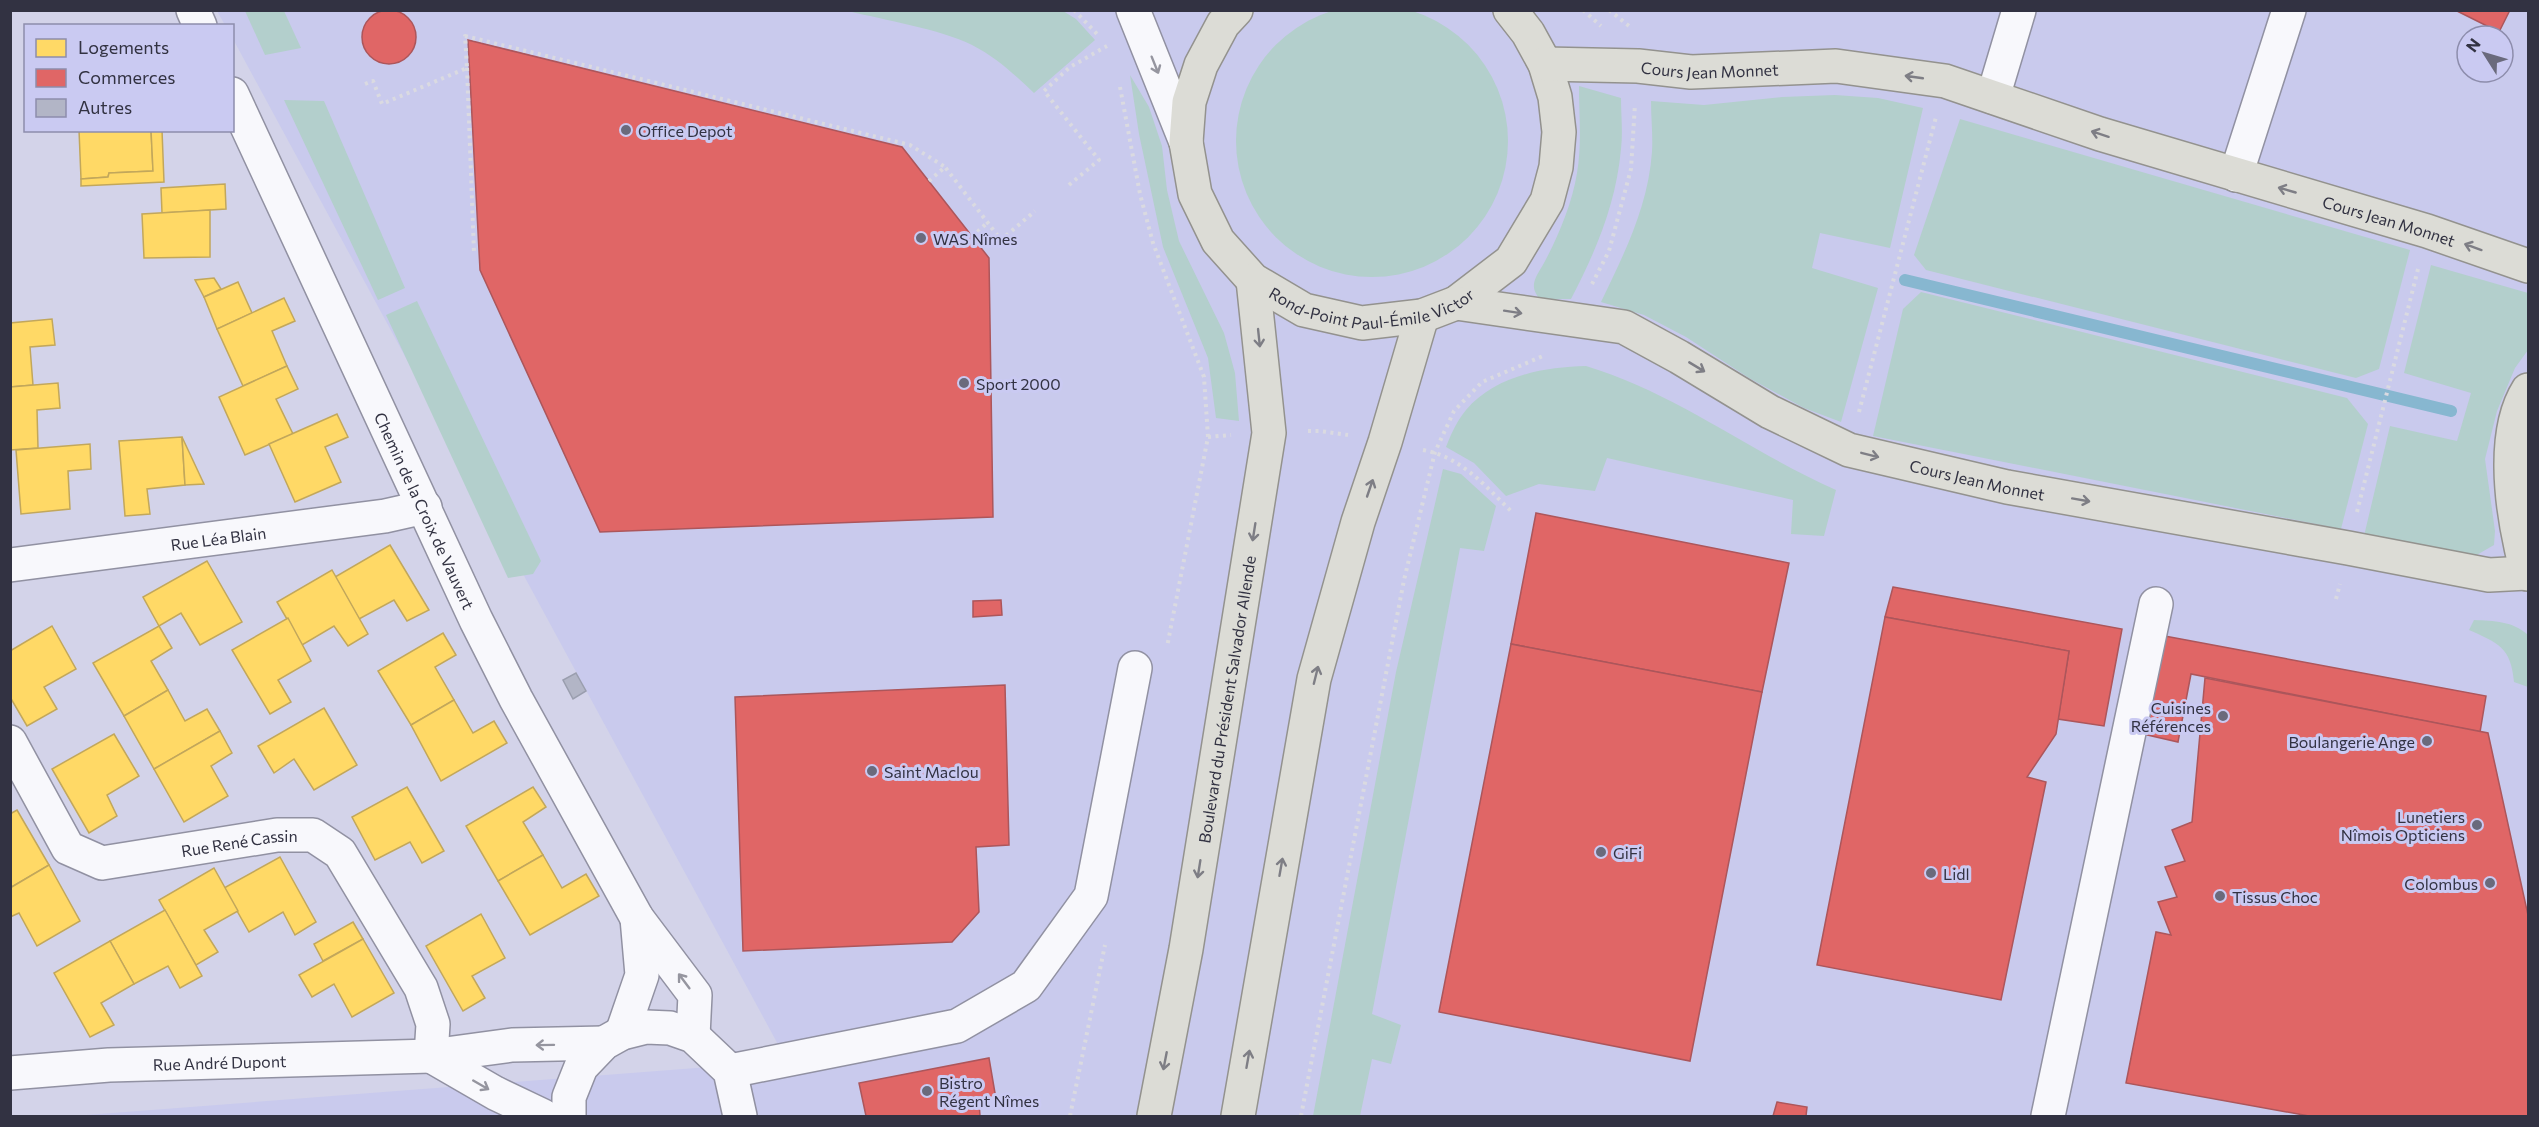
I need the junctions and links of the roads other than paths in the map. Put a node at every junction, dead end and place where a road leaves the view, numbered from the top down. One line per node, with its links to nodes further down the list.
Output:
1 (193, 10): 7 (street)
2 (1133, 10): 11 (street, one-way to 11)
3 (1236, 10): 11 (main road, Rond-Point Paul-Émile Victor)
4 (1510, 10): 8 (main road, Rond-Point Paul-Émile Victor)
5 (2019, 10): 9 (street)
6 (2289, 10): 12 (street)
7 (199, 24)
8 (1545, 64): 9 (main road, Cours Jean Monnet, one-way to 8); 15 (main road, Rond-Point Paul-Émile Victor)
9 (1993, 97): 12 (main road, Cours Jean Monnet, one-way to 9)
10 (234, 98): 18 (street, Chemin de la Croix de Vauvert)
11 (1186, 142): 14 (main road, Rond-Point Paul-Émile Victor)
12 (2236, 175): 13 (main road, Cours Jean Monnet, one-way to 12)
13 (2529, 266)
14 (1253, 280): 16 (main road, Rond-Point Paul-Émile Victor); 33 (main road, Boulevard du Président Salvador Allende, one-way to 33)
15 (1455, 303): 16 (main road, Rond-Point Paul-Émile Victor); 20 (main road, Cours Jean Monnet, one-way to 20)
16 (1422, 316): 34 (main road, one-way to 16)
17 (2529, 390): 20 (main road)
18 (425, 507): 19 (street, Rue Léa Blain); 24 (street, Chemin de la Croix de Vauvert)
19 (10, 565)
20 (2528, 573)
21 (2156, 604): 35 (street)
22 (1135, 668): 28 (street)
23 (10, 742): 27 (street, Rue René Cassin)
24 (637, 918): 25 (street, Chemin de la Croix de Vauvert, one-way to 24); 26 (street, Chemin de la Croix de Vauvert)
25 (693, 1036): 26 (street, Rue André Dupont); 28 (street)
26 (613, 1038): 27 (street, Rue André Dupont, one-way to 27); 32 (street)
27 (430, 1056): 29 (street, Rue André Dupont); 31 (street, one-way to 31)
28 (730, 1071): 30 (street)
29 (10, 1073)
30 (741, 1115)
31 (543, 1116)
32 (569, 1116)
33 (1154, 1116)
34 (1238, 1116)
35 (2048, 1116)

